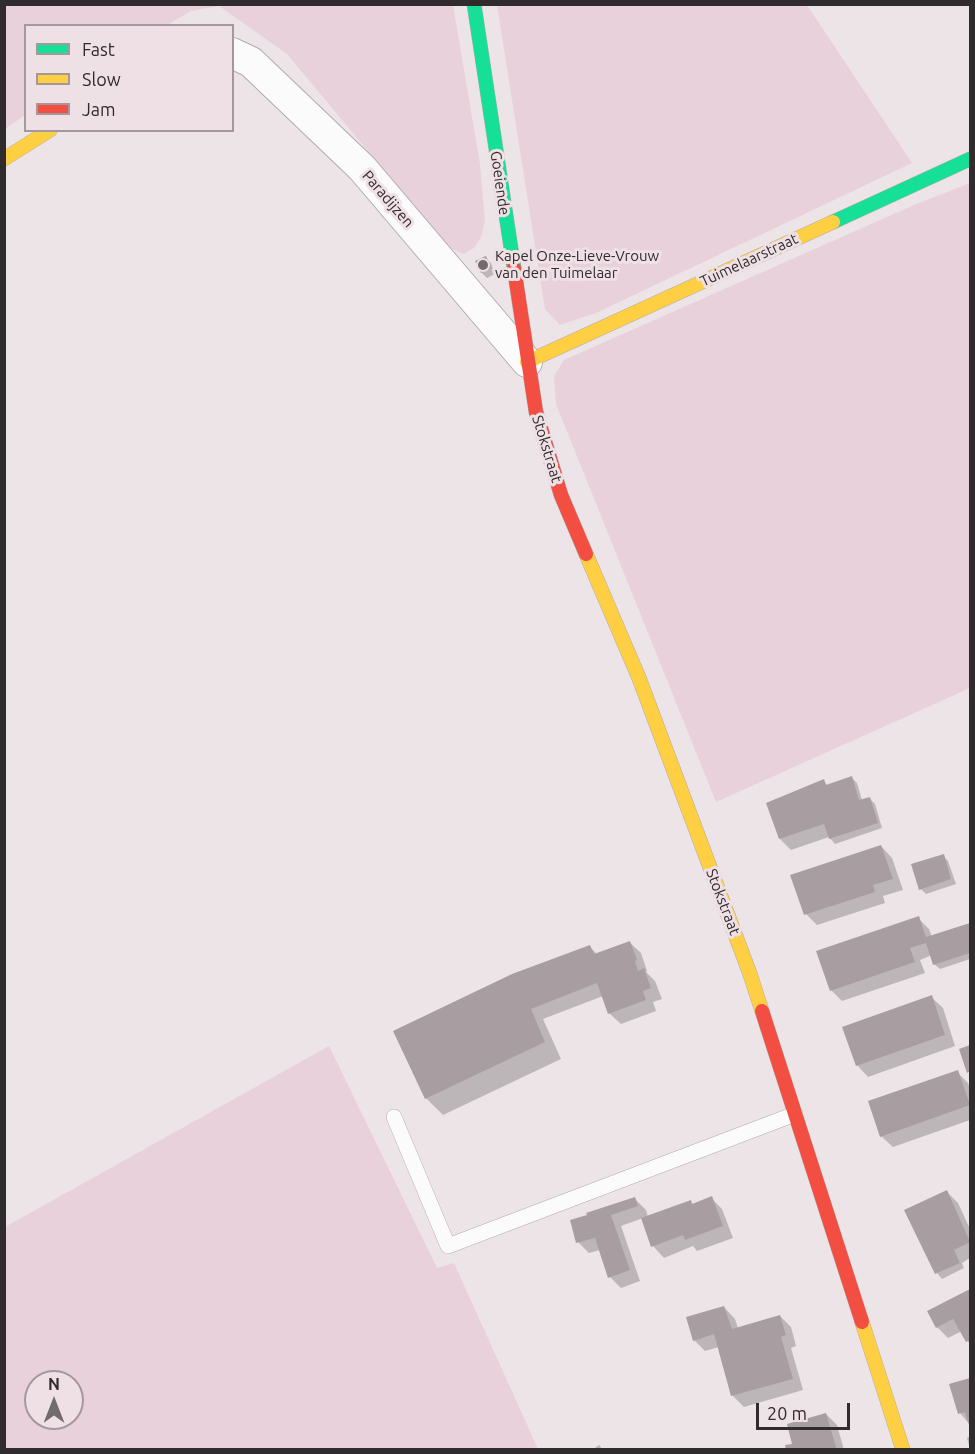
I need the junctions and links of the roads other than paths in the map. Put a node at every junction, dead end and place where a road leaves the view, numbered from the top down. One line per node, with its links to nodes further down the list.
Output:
1 (474, 4): 6 (street, Goeiende)
2 (234, 54): 6 (street, Paradijzen)
3 (47, 132): 4 (street)
4 (4, 159)
5 (970, 159): 6 (street, Tuimelaarstraat)
6 (527, 362): 7 (street, Stokstraat)
7 (795, 1114): 8 (lane); 9 (street, Stokstraat)
8 (394, 1117)
9 (903, 1449)

